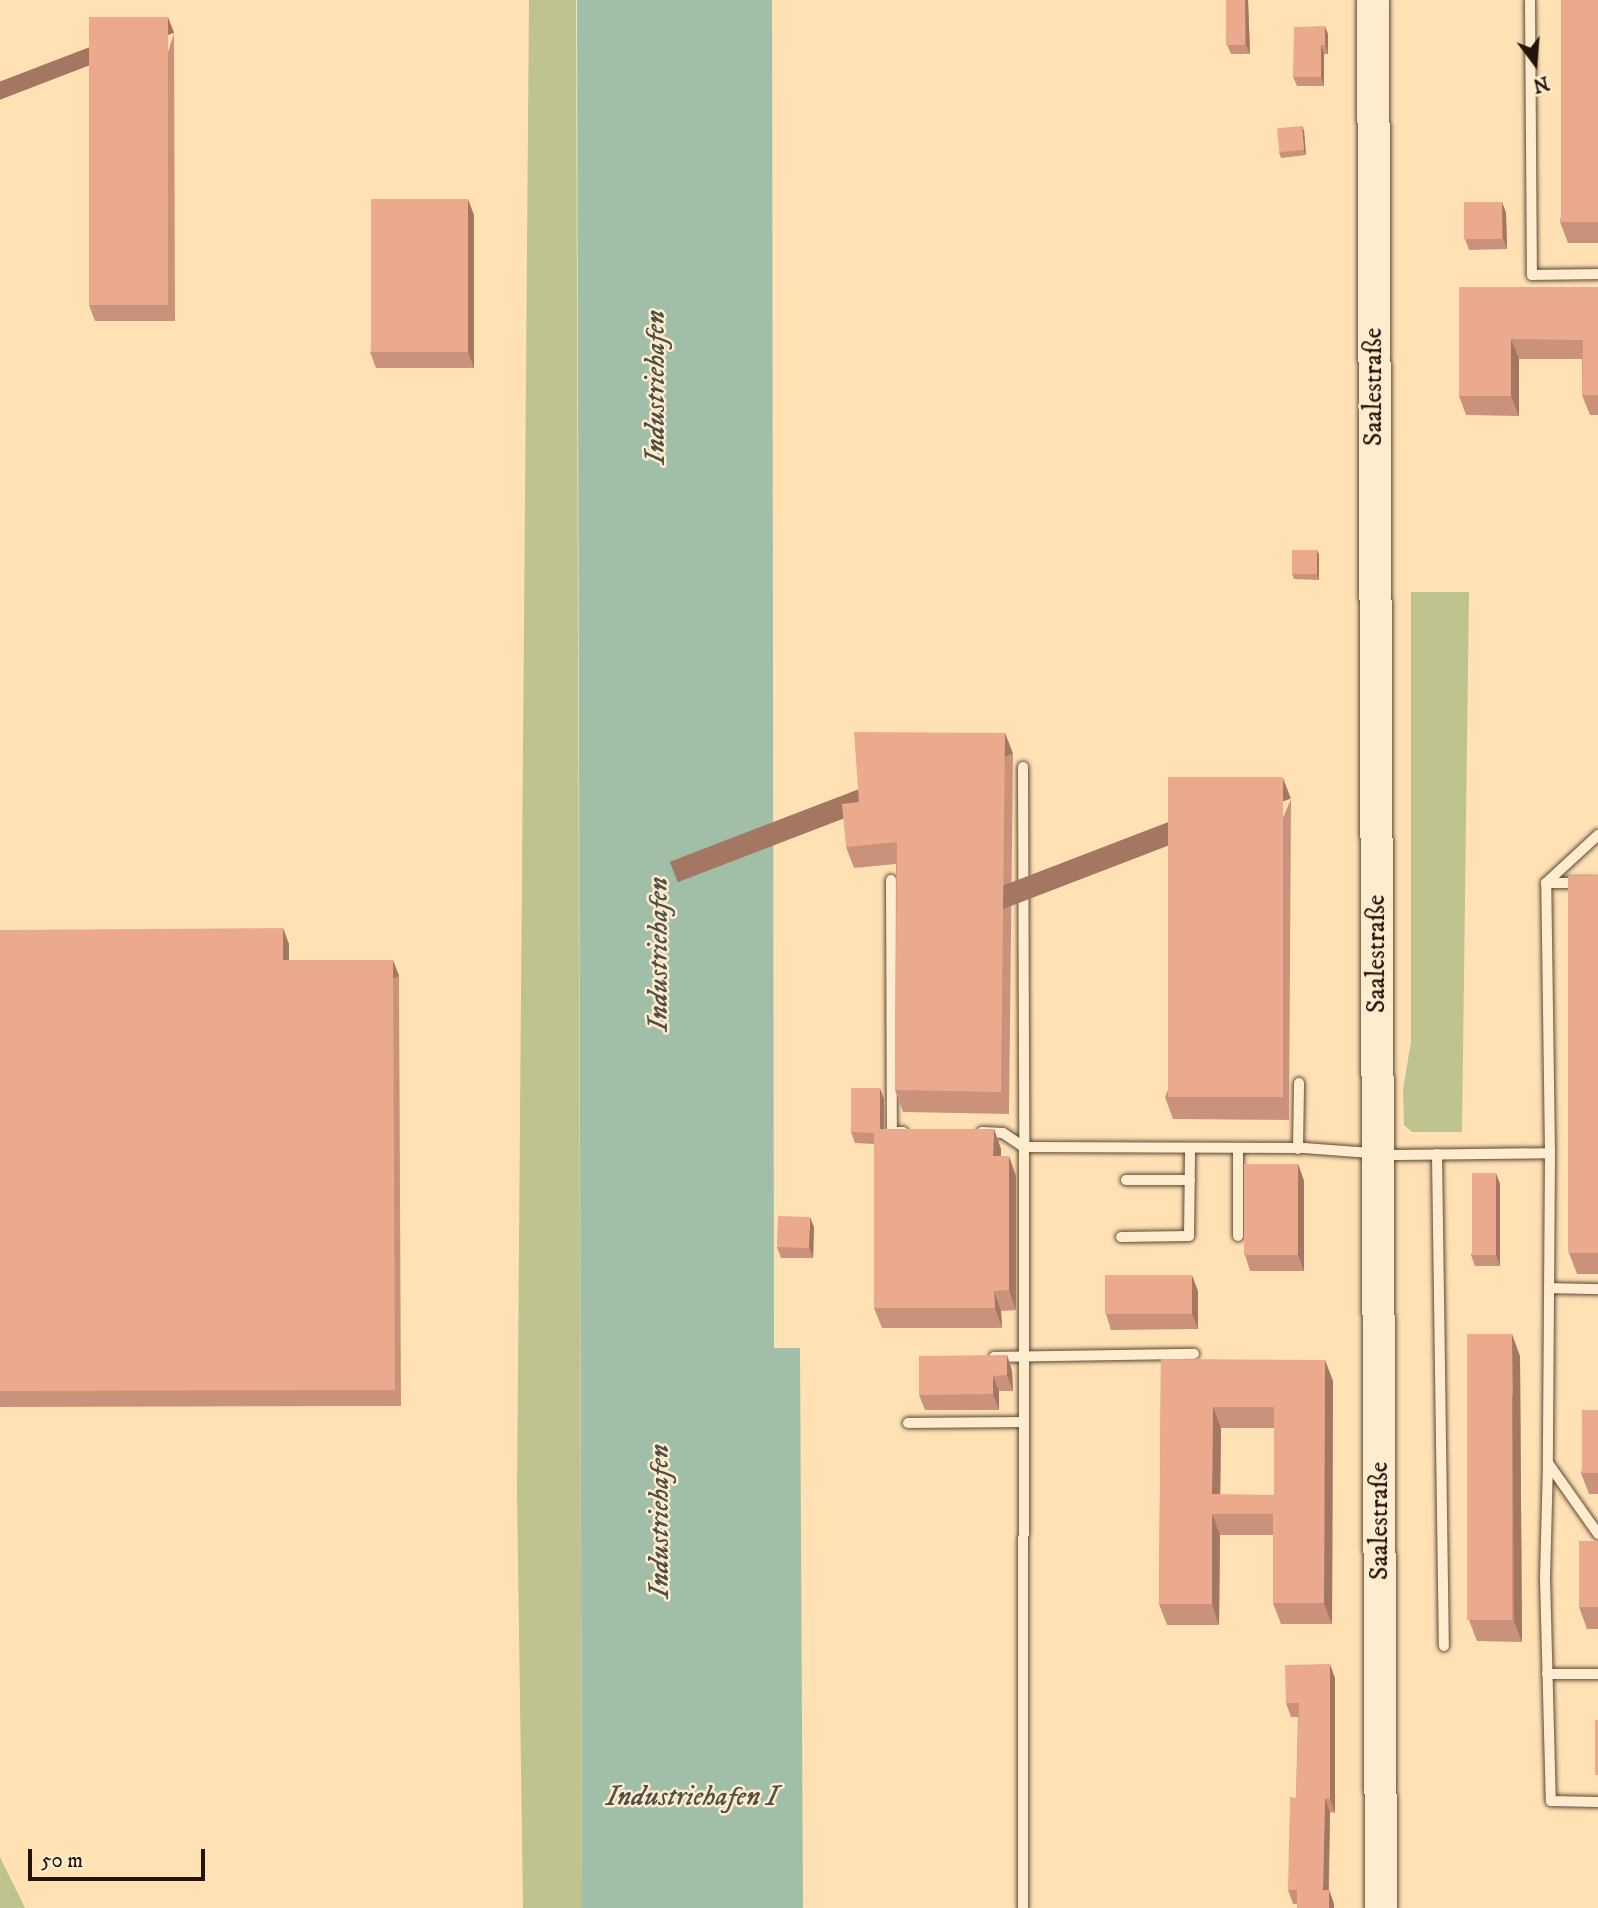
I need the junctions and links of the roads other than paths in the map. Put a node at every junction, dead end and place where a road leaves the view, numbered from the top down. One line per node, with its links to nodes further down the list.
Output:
1 (1373, 0): 18 (main road, Saalestraße)
2 (1530, 0): 3 (lane)
3 (1598, 274)
4 (1023, 767): 12 (lane)
5 (1598, 835): 7 (lane)
6 (891, 880): 10 (lane)
7 (1546, 883): 8 (lane); 16 (lane)
8 (1598, 883)
9 (1299, 1083): 15 (lane)
10 (919, 1132)
11 (975, 1132): 12 (lane)
12 (1024, 1147): 13 (lane); 27 (lane)
13 (1190, 1147): 14 (lane); 20 (lane)
14 (1238, 1148): 15 (lane); 21 (lane)
15 (1298, 1149): 18 (lane)
16 (1549, 1153): 17 (lane); 23 (lane)
17 (1437, 1154): 18 (lane); 32 (lane)
18 (1378, 1155): 37 (main road, Saalestraße)
19 (1126, 1180): 20 (lane)
20 (1190, 1180): 22 (lane)
21 (1238, 1236)
22 (1121, 1237)
23 (1549, 1288): 24 (lane); 30 (lane)
24 (1598, 1289)
25 (1194, 1354): 27 (lane)
26 (982, 1356): 27 (lane)
27 (1024, 1357): 28 (lane)
28 (1023, 1422): 29 (lane); 36 (lane)
29 (908, 1423)
30 (1548, 1462): 31 (lane); 33 (lane)
31 (1598, 1534)
32 (1444, 1646)
33 (1548, 1674): 34 (lane); 35 (lane)
34 (1598, 1674)
35 (1598, 1802)
36 (1023, 1908)
37 (1381, 1908)

